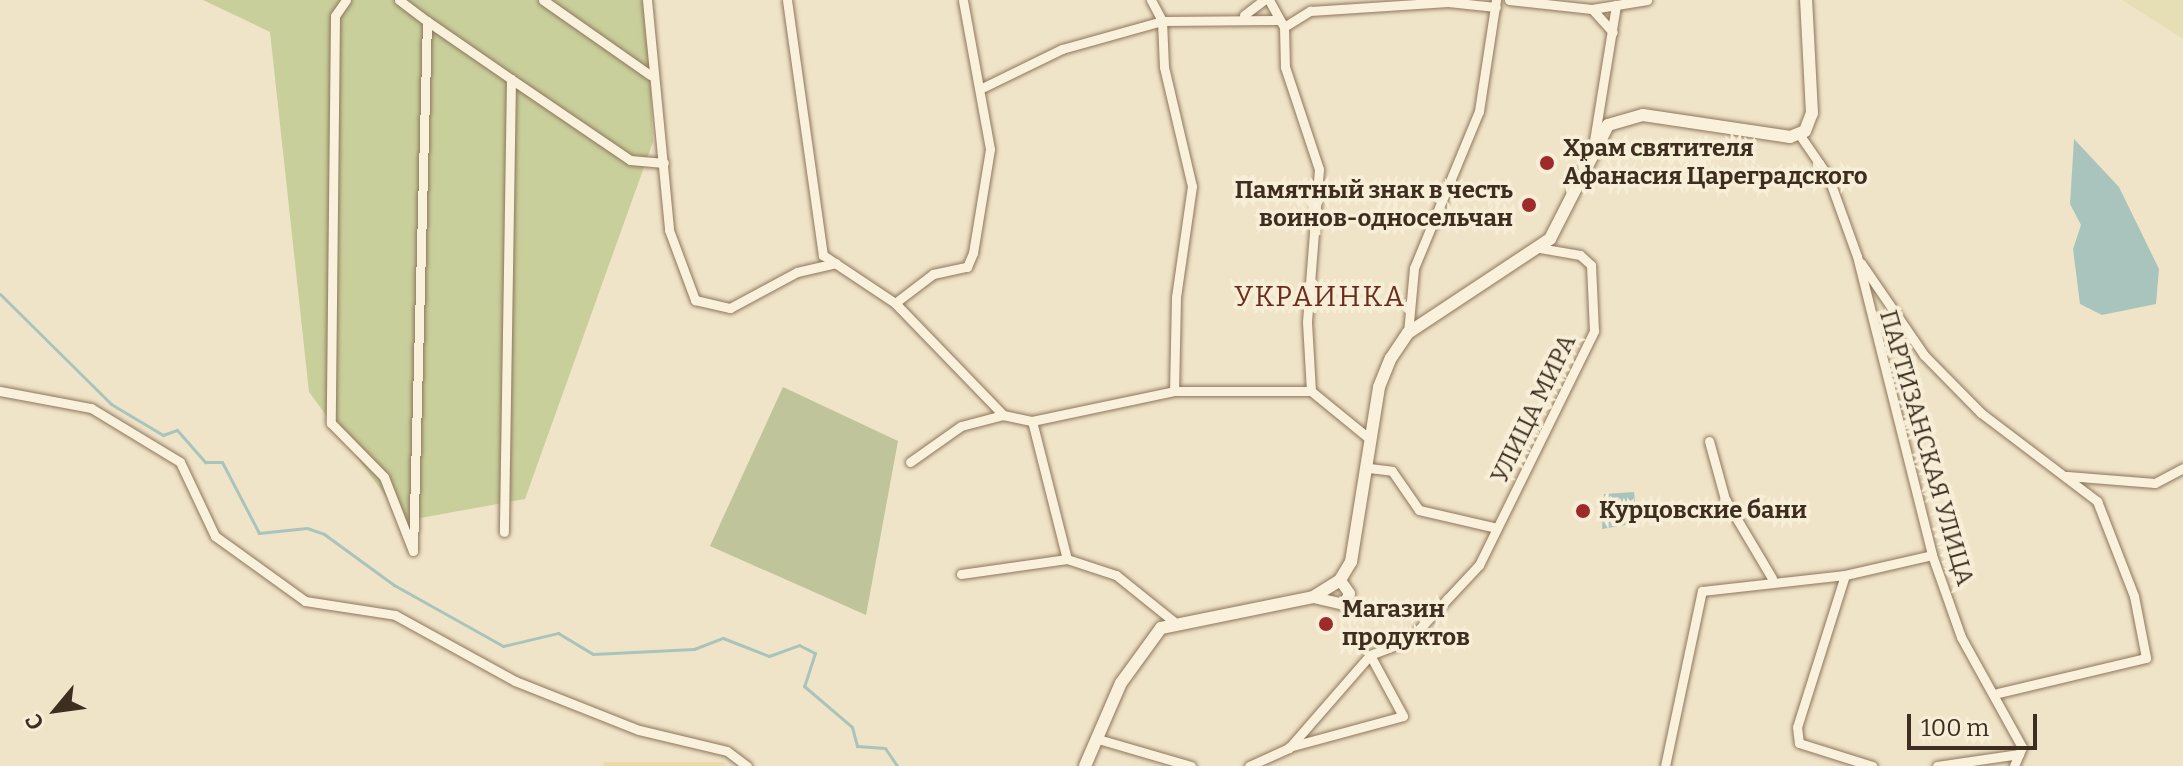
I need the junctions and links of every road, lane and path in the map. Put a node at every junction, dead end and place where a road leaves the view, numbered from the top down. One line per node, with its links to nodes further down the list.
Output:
1 (346, 0): 16 (street)
2 (399, 0): 16 (street)
3 (543, 0): 20 (street)
4 (647, 0): 20 (street)
5 (787, 0): 28 (street)
6 (963, 0): 22 (street)
7 (1151, 0): 17 (street)
8 (1266, 0): 15 (street); 18 (street)
9 (1509, 0): 14 (street)
10 (1647, 0): 13 (street)
11 (1806, 0): 23 (main road)
12 (1496, 4): 18 (street); 30 (street)
13 (1616, 5): 14 (street); 19 (street)
14 (1592, 9): 19 (street)
15 (1241, 17): 17 (street); 18 (street)
16 (427, 21): 21 (street)
17 (1162, 21): 22 (street); 32 (street)
18 (1280, 24): 33 (street)
19 (1614, 35): 24 (street)
20 (650, 75): 25 (street)
21 (511, 79): 25 (street); 43 (street)
22 (984, 87): 29 (street)
23 (1799, 134): 24 (main road); 27 (street, ПАРТИЗАНСКАЯ УЛИЦА)
24 (1592, 149): 26 (main road)
25 (664, 163): 28 (street)
26 (1539, 248): 30 (main road); 42 (street, УЛИЦА МИРА)
27 (1857, 256): 41 (street); 44 (street, ПАРТИЗАНСКАЯ УЛИЦА)
28 (836, 263): 29 (street)
29 (895, 303): 34 (street)
30 (1408, 333): 36 (main road)
31 (0, 391): 57 (street)
32 (1174, 391): 33 (street); 35 (street)
33 (1311, 391): 36 (street)
34 (1003, 415): 35 (street); 38 (street)
35 (1032, 421): 45 (street)
36 (1371, 440): 39 (main road)
37 (1709, 441): 48 (street)
38 (910, 462)
39 (1369, 468): 42 (street); 49 (main road)
40 (2183, 468): 41 (street)
41 (2067, 476): 53 (street)
42 (1497, 528): 52 (street, УЛИЦА МИРА)
43 (504, 532)
44 (1932, 555): 47 (street); 53 (street, ПАРТИЗАНСКАЯ УЛИЦА)
45 (1067, 559): 46 (street); 51 (street)
46 (961, 574)
47 (1845, 575): 48 (street); 62 (street)
48 (1772, 578): 61 (street)
49 (1340, 580): 50 (main road); 50 (street)
50 (1313, 597): 51 (main road)
51 (1173, 621): 54 (main road)
52 (1370, 655): 55 (street, УЛИЦА МИРА); 55 (street)
53 (1998, 693): 56 (street, ПАРТИЗАНСКАЯ УЛИЦА)
54 (1098, 739): 58 (main road); 59 (street)
55 (1289, 748): 60 (street, УЛИЦА МИРА)
56 (2019, 754): 63 (street); 64 (street)
57 (747, 766)
58 (1085, 766)
59 (1191, 766)
60 (1249, 766)
61 (1665, 766)
62 (1872, 766)
63 (1937, 766)
64 (2014, 766)

